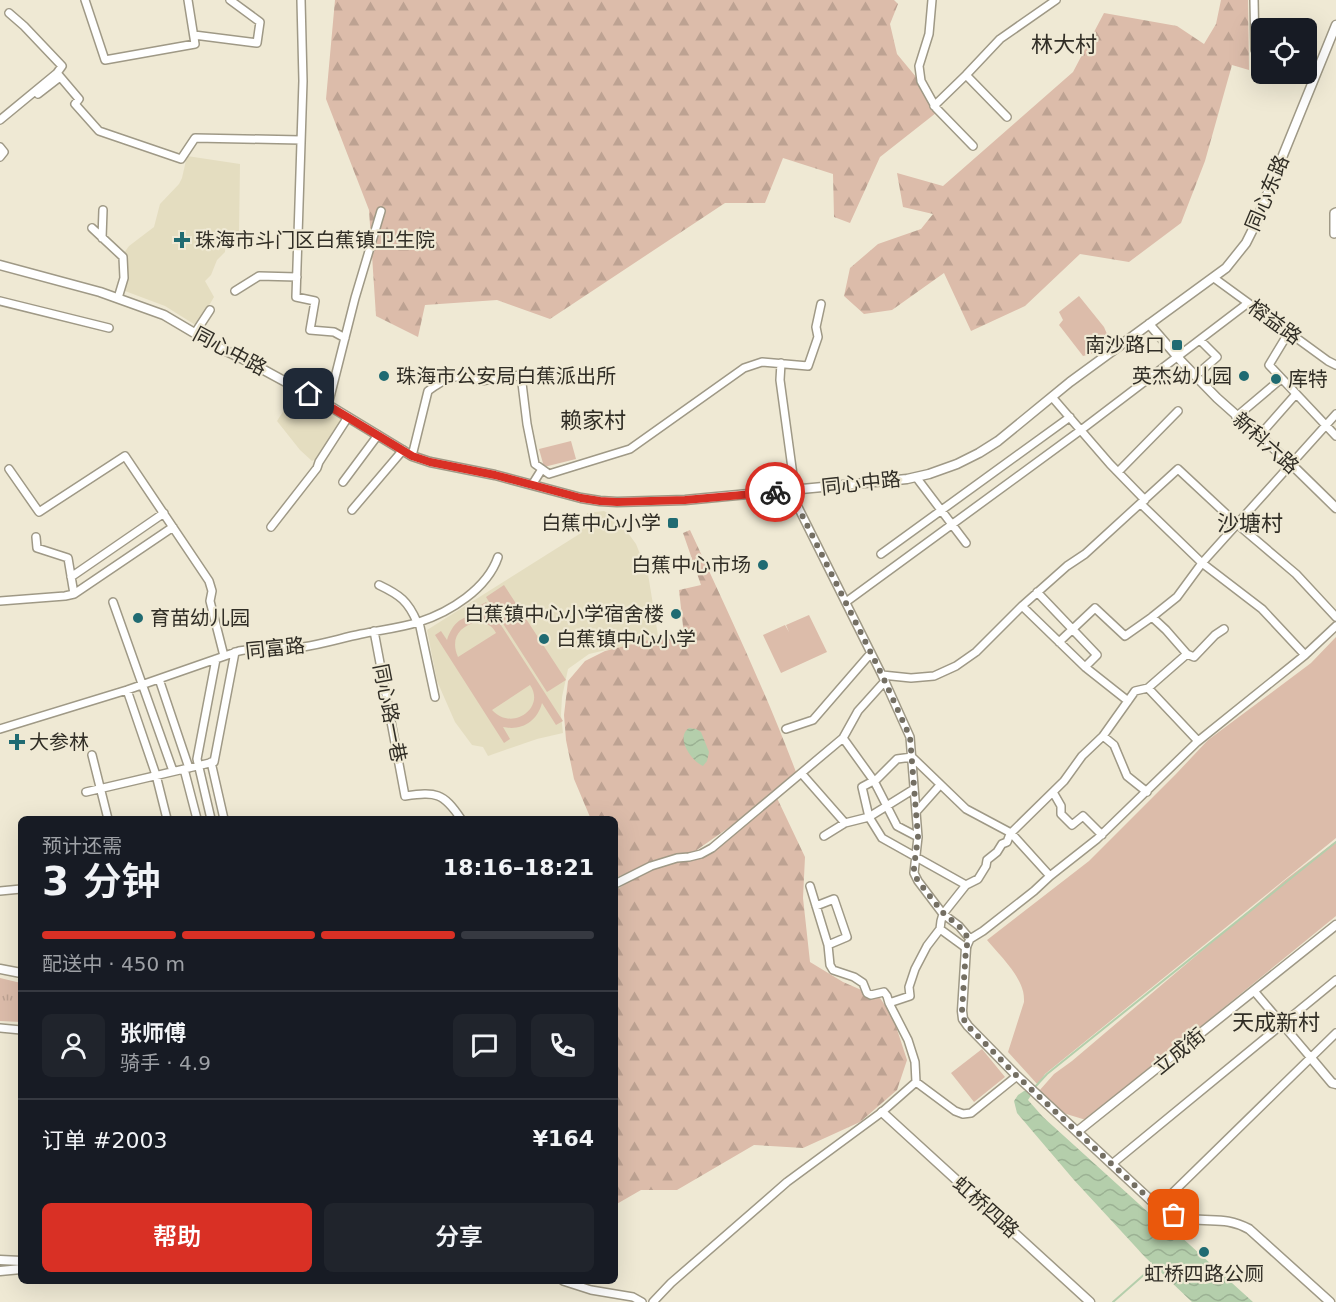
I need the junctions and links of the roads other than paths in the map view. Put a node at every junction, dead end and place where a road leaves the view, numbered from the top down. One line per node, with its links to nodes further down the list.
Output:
1 (85, 0): 11 (street)
2 (188, 0): 11 (street)
3 (230, 0): 11 (street)
4 (301, 0): 18 (street)
5 (932, 0): 15 (street)
6 (1056, 0): 14 (street)
7 (1254, 0): 9 (street)
8 (9, 13): 13 (street)
9 (1254, 18)
10 (1336, 25): 12 (street, 同心东路)
11 (194, 35)
12 (1333, 39): 30 (street, 同心东路)
13 (58, 75): 17 (street); 18 (street)
14 (966, 75): 15 (street); 16 (street)
15 (934, 106): 19 (street)
16 (1007, 117)
17 (1, 120)
18 (301, 140): 29 (street)
19 (973, 146)
20 (0, 147): 21 (street)
21 (0, 158)
22 (103, 210): 27 (street)
23 (381, 211): 41 (street)
24 (1336, 212): 26 (street)
25 (92, 228): 27 (street)
26 (1336, 233)
27 (102, 238): 32 (street)
28 (0, 265): 32 (street, 同心中路)
29 (297, 277): 31 (street); 41 (street)
30 (1214, 278): 34 (street, 榕益路); 37 (street, 同心东路)
31 (235, 291)
32 (118, 298): 40 (street, 同心中路)
33 (0, 301): 38 (street)
34 (1248, 303): 39 (street, 榕益路); 42 (street)
35 (821, 304): 44 (street)
36 (210, 310): 40 (street)
37 (1149, 324): 43 (street, 新科六路); 49 (street, 同心中路)
38 (109, 328)
39 (1289, 332): 45 (street, 榕益路); 47 (street)
40 (195, 333): 50 (street, 同心中路)
41 (345, 338): 50 (street)
42 (1200, 340): 43 (street); 46 (street)
43 (1178, 357): 46 (street, 新科六路); 57 (street)
44 (781, 363): 65 (street); 70 (street)
45 (1336, 365)
46 (1196, 376): 55 (street, 新科六路)
47 (1281, 379): 48 (street); 55 (street)
48 (1296, 394): 56 (street); 59 (street)
49 (1052, 397): 54 (street); 67 (street, 同心中路)
50 (328, 405): 53 (street, 同心中路)
51 (1178, 411): 66 (street)
52 (1336, 414): 56 (street)
53 (348, 417): 58 (street, 同心中路); 79 (street)
54 (1070, 417): 57 (street); 74 (street)
55 (1236, 417): 59 (street, 新科六路)
56 (1326, 426): 60 (street); 63 (street)
57 (1081, 430): 66 (street); 77 (street)
58 (378, 435): 61 (street, 同心中路); 68 (street)
59 (1259, 436): 63 (street, 新科六路)
60 (1336, 436)
61 (402, 450): 62 (street, 同心中路); 73 (street)
62 (412, 456): 65 (street); 69 (street, 同心中路)
63 (1290, 463): 72 (street, 新科六路); 76 (street)
64 (9, 469): 75 (street)
65 (542, 469): 69 (street)
66 (1118, 472): 71 (street)
67 (916, 477): 70 (street, 同心中路); 74 (street)
68 (343, 482)
69 (532, 485): 70 (street, 同心中路)
70 (792, 491): 91 (street)
71 (1143, 502): 76 (street); 84 (street); 87 (street)
72 (1335, 506)
73 (352, 510)
74 (941, 510): 77 (street); 82 (street)
75 (164, 513): 78 (street); 85 (street)
76 (1237, 524): 84 (street); 94 (street)
77 (952, 525): 81 (street); 91 (street)
78 (173, 527): 88 (street); 105 (street)
79 (271, 527)
80 (36, 537): 85 (street)
81 (966, 543)
82 (881, 554)
83 (498, 557): 95 (street, 同富路)
84 (1202, 563): 93 (street); 104 (street)
85 (71, 577): 88 (street)
86 (380, 585): 95 (street)
87 (1037, 592): 92 (street); 97 (street)
88 (74, 594): 89 (street)
89 (0, 601)
90 (113, 602): 110 (street)
91 (846, 602): 102 (street)
92 (1022, 606): 100 (street); 108 (street)
93 (1152, 617): 97 (street); 103 (street)
94 (1336, 617)
95 (418, 622): 99 (street, 同富路); 113 (street)
96 (1336, 626): 104 (street)
97 (1073, 629): 100 (street); 107 (street)
98 (1224, 629): 103 (street)
99 (375, 631): 101 (street, 同富路); 142 (street, 同心路一巷)
100 (1059, 642): 107 (street)
101 (235, 652): 105 (street, 同富路); 122 (street)
102 (871, 653): 108 (street); 116 (street)
103 (1187, 654): 111 (street)
104 (1305, 655): 119 (street)
105 (224, 656): 106 (street, 同富路)
106 (216, 659): 109 (street, 同富路); 123 (street)
107 (1085, 667): 114 (street)
108 (883, 678): 118 (street); 121 (street)
109 (159, 679): 110 (street, 同富路); 124 (street)
110 (143, 685): 112 (street, 同富路); 125 (street)
111 (1148, 688): 114 (street); 119 (street)
112 (128, 690): 115 (street, 同富路); 127 (street)
113 (435, 697)
114 (1128, 701): 117 (street)
115 (0, 729)
116 (786, 729)
117 (1103, 736): 133 (street); 134 (street)
118 (843, 738): 126 (street); 128 (street)
119 (1198, 741): 134 (street)
120 (92, 755): 130 (street)
121 (912, 757): 128 (street); 129 (street); 131 (street)
122 (212, 762): 123 (street); 141 (street)
123 (198, 765): 124 (street); 140 (street)
124 (186, 768): 125 (street); 139 (street)
125 (173, 771): 127 (street)
126 (802, 774): 144 (street); 151 (street)
127 (156, 776): 130 (street); 138 (street)
128 (874, 780): 135 (street); 143 (street)
129 (940, 785): 136 (street); 145 (street)
130 (101, 789): 132 (street); 137 (street)
131 (914, 789): 135 (street); 136 (street)
132 (86, 792)
133 (1053, 792): 145 (street); 146 (street)
134 (1147, 792): 146 (street)
135 (887, 805): 143 (street); 148 (street)
136 (916, 812): 148 (street)
137 (107, 816)
138 (166, 816)
139 (196, 816)
140 (210, 816)
141 (223, 816)
142 (459, 816)
143 (869, 817): 144 (street); 149 (street)
144 (845, 823): 147 (street)
145 (1011, 833): 150 (street); 152 (street)
146 (1102, 835): 150 (street)
147 (824, 836)
148 (918, 837): 149 (street)
149 (915, 857): 152 (street); 157 (street)
150 (1050, 876): 160 (street)
151 (618, 882)
152 (966, 885): 157 (street)
153 (810, 886): 156 (street)
154 (18, 889): 155 (street)
155 (0, 891)
156 (816, 906): 161 (street); 161 (street)
157 (944, 914): 159 (street); 160 (street)
158 (1336, 925): 166 (street, 立成街)
159 (940, 929): 162 (street); 167 (street)
160 (969, 939): 162 (street)
161 (828, 945): 167 (street)
162 (966, 948): 173 (street)
163 (0, 969): 164 (street)
164 (18, 972)
165 (1336, 980): 168 (street)
166 (1254, 991): 168 (street); 177 (street, 立成街)
167 (889, 1003): 174 (street)
168 (1282, 1024): 172 (street); 178 (street)
169 (0, 1028): 170 (street)
170 (18, 1030)
171 (1336, 1033): 172 (street)
172 (1311, 1058): 175 (street); 179 (street)
173 (1017, 1076): 174 (street); 177 (street)
174 (916, 1082): 176 (street)
175 (1336, 1084)
176 (882, 1112): 185 (street, 虹桥四路); 187 (street)
177 (1078, 1131): 178 (street)
178 (1112, 1164): 179 (street)
179 (1158, 1207): 188 (street)
180 (0, 1260): 181 (street)
181 (18, 1261)
182 (18, 1269): 183 (street)
183 (0, 1270)
184 (572, 1284): 186 (street)
185 (1087, 1299)
186 (642, 1302)
187 (653, 1302)
188 (1330, 1302)

